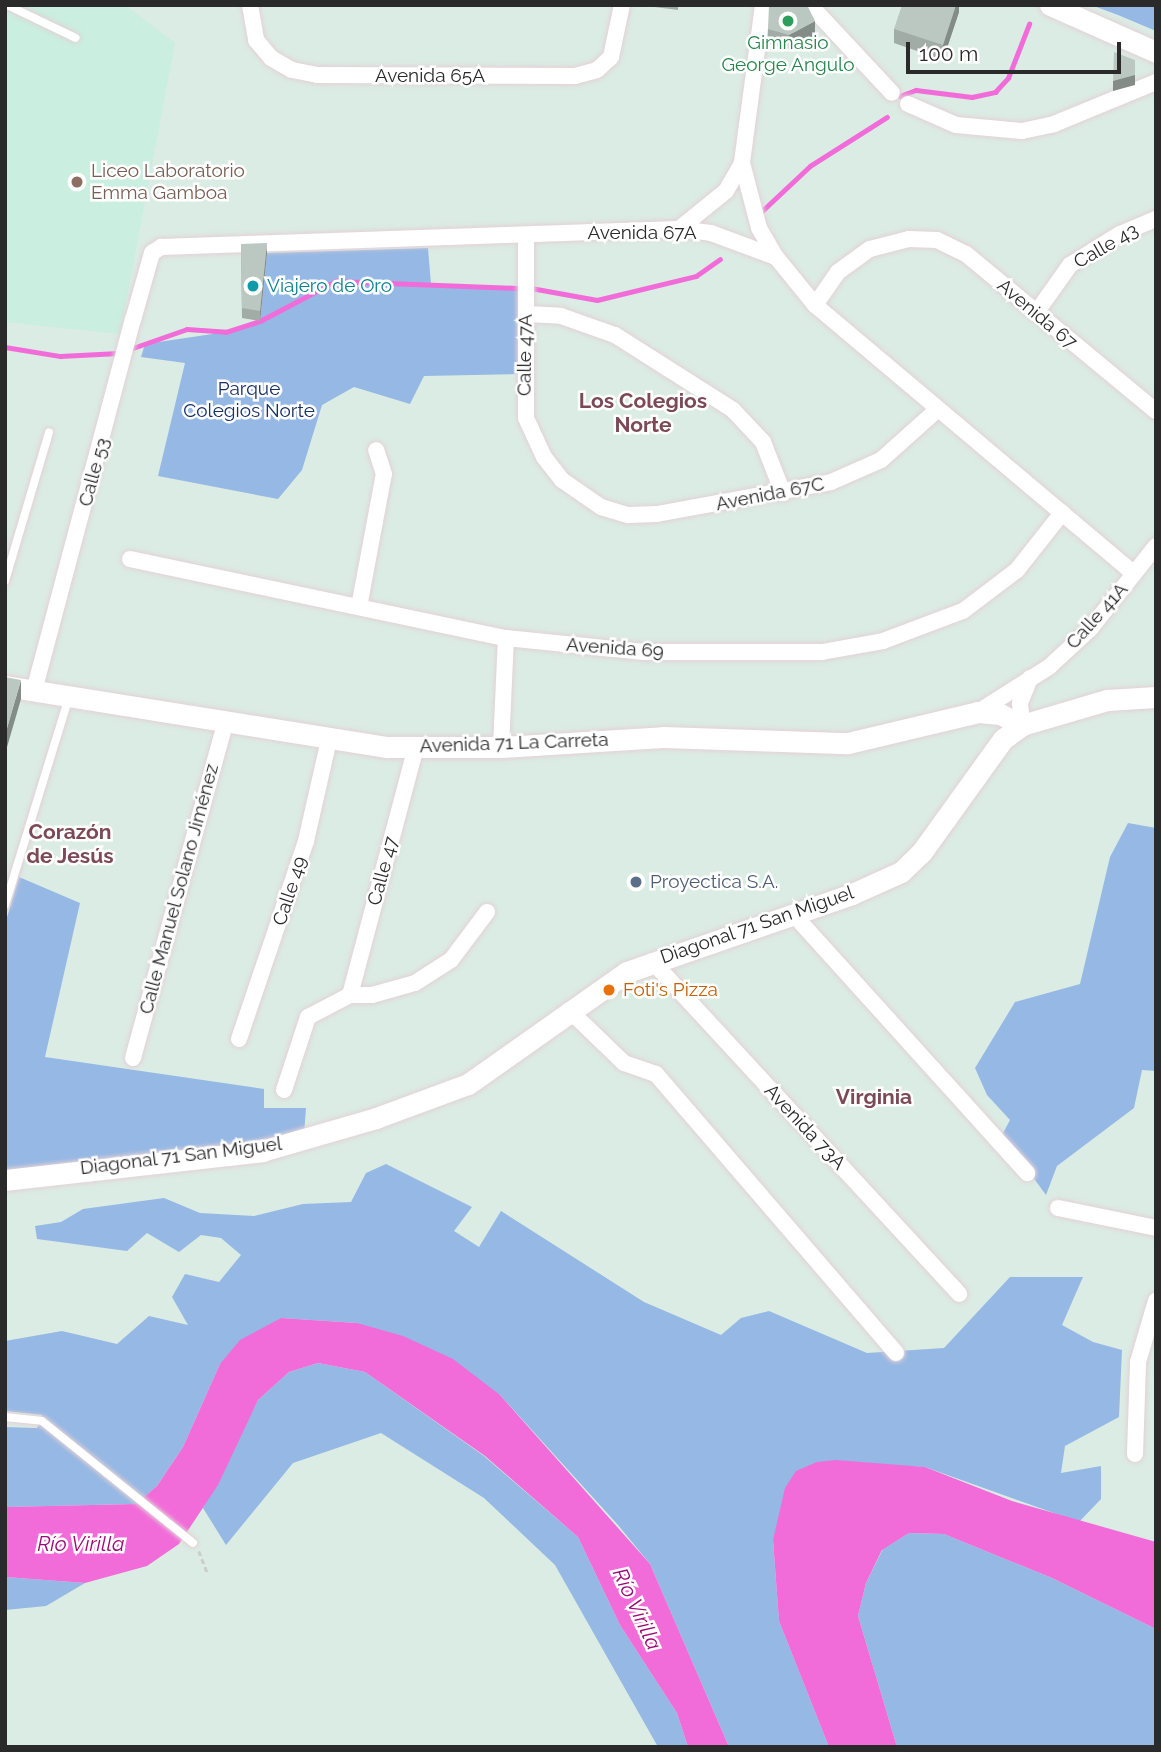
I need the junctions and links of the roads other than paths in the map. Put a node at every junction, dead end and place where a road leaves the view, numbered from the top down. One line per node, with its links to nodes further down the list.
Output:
1 (6, 5): 7 (lane)
2 (250, 5): 3 (street, Avenida 65A)
3 (622, 5)
4 (763, 5): 12 (street)
5 (810, 5): 10 (street)
6 (1051, 5): 8 (main road)
7 (76, 38)
8 (1156, 52)
9 (1156, 82): 11 (street)
10 (892, 93)
11 (908, 104)
12 (742, 163): 14 (street); 17 (street)
13 (1156, 219): 20 (street, Calle 43)
14 (678, 229): 15 (street, Avenida 67A); 17 (street, Avenida 67A)
15 (526, 236): 16 (street, Avenida 67A); 19 (street, Calle 47A)
16 (152, 253): 36 (street, Calle 53)
17 (776, 257): 18 (street)
18 (815, 305): 20 (street, Avenida 67); 21 (street)
19 (526, 307): 25 (street); 26 (street, Calle 47A)
20 (1036, 313): 22 (street, Avenida 67)
21 (937, 410): 25 (street, Avenida 67C); 27 (street)
22 (1156, 411)
23 (49, 432): 31 (lane)
24 (376, 450): 32 (street)
25 (783, 493): 26 (street, Avenida 67C)
26 (583, 496)
27 (1062, 513): 30 (street); 33 (street, Avenida 69)
28 (1156, 546): 30 (street, Calle 41A)
29 (130, 559): 32 (street, Avenida 69)
30 (1134, 574): 34 (street, Calle 41A)
31 (5, 581)
32 (359, 607): 33 (street, Avenida 69)
33 (506, 638): 44 (street)
34 (1030, 678): 39 (street, Calle 41A); 41 (street)
35 (5, 686): 36 (main road, Avenida 71 La Carreta)
36 (34, 691): 37 (main road, Avenida 71 La Carreta)
37 (69, 697): 40 (main road, Avenida 71 La Carreta); 45 (lane)
38 (1156, 697): 41 (main road)
39 (978, 712): 41 (main road, Avenida 71 La Carreta); 44 (main road, Avenida 71 La Carreta)
40 (226, 720): 42 (main road, Avenida 71 La Carreta); 52 (street, Calle Manuel Solano Jiménez)
41 (1022, 724): 47 (main road, Diagonal 71 San Miguel)
42 (329, 740): 43 (main road, Avenida 71 La Carreta); 51 (street, Calle 49)
43 (416, 747): 44 (main road, Avenida 71 La Carreta); 49 (street, Calle 47)
44 (500, 747)
45 (5, 905)
46 (487, 912): 49 (street)
47 (794, 915): 48 (main road, Diagonal 71 San Miguel); 54 (street)
48 (652, 961): 50 (main road, Diagonal 71 San Miguel); 58 (street, Avenida 73A)
49 (350, 995): 53 (street)
50 (569, 1010): 55 (main road, Diagonal 71 San Miguel); 60 (street)
51 (239, 1039)
52 (133, 1058)
53 (284, 1090)
54 (1027, 1173)
55 (5, 1180)
56 (1058, 1208): 57 (street)
57 (1156, 1228)
58 (959, 1294)
59 (1156, 1301): 62 (street)
60 (896, 1353)
61 (5, 1417): 63 (lane)
62 (1135, 1454)
63 (191, 1541)

